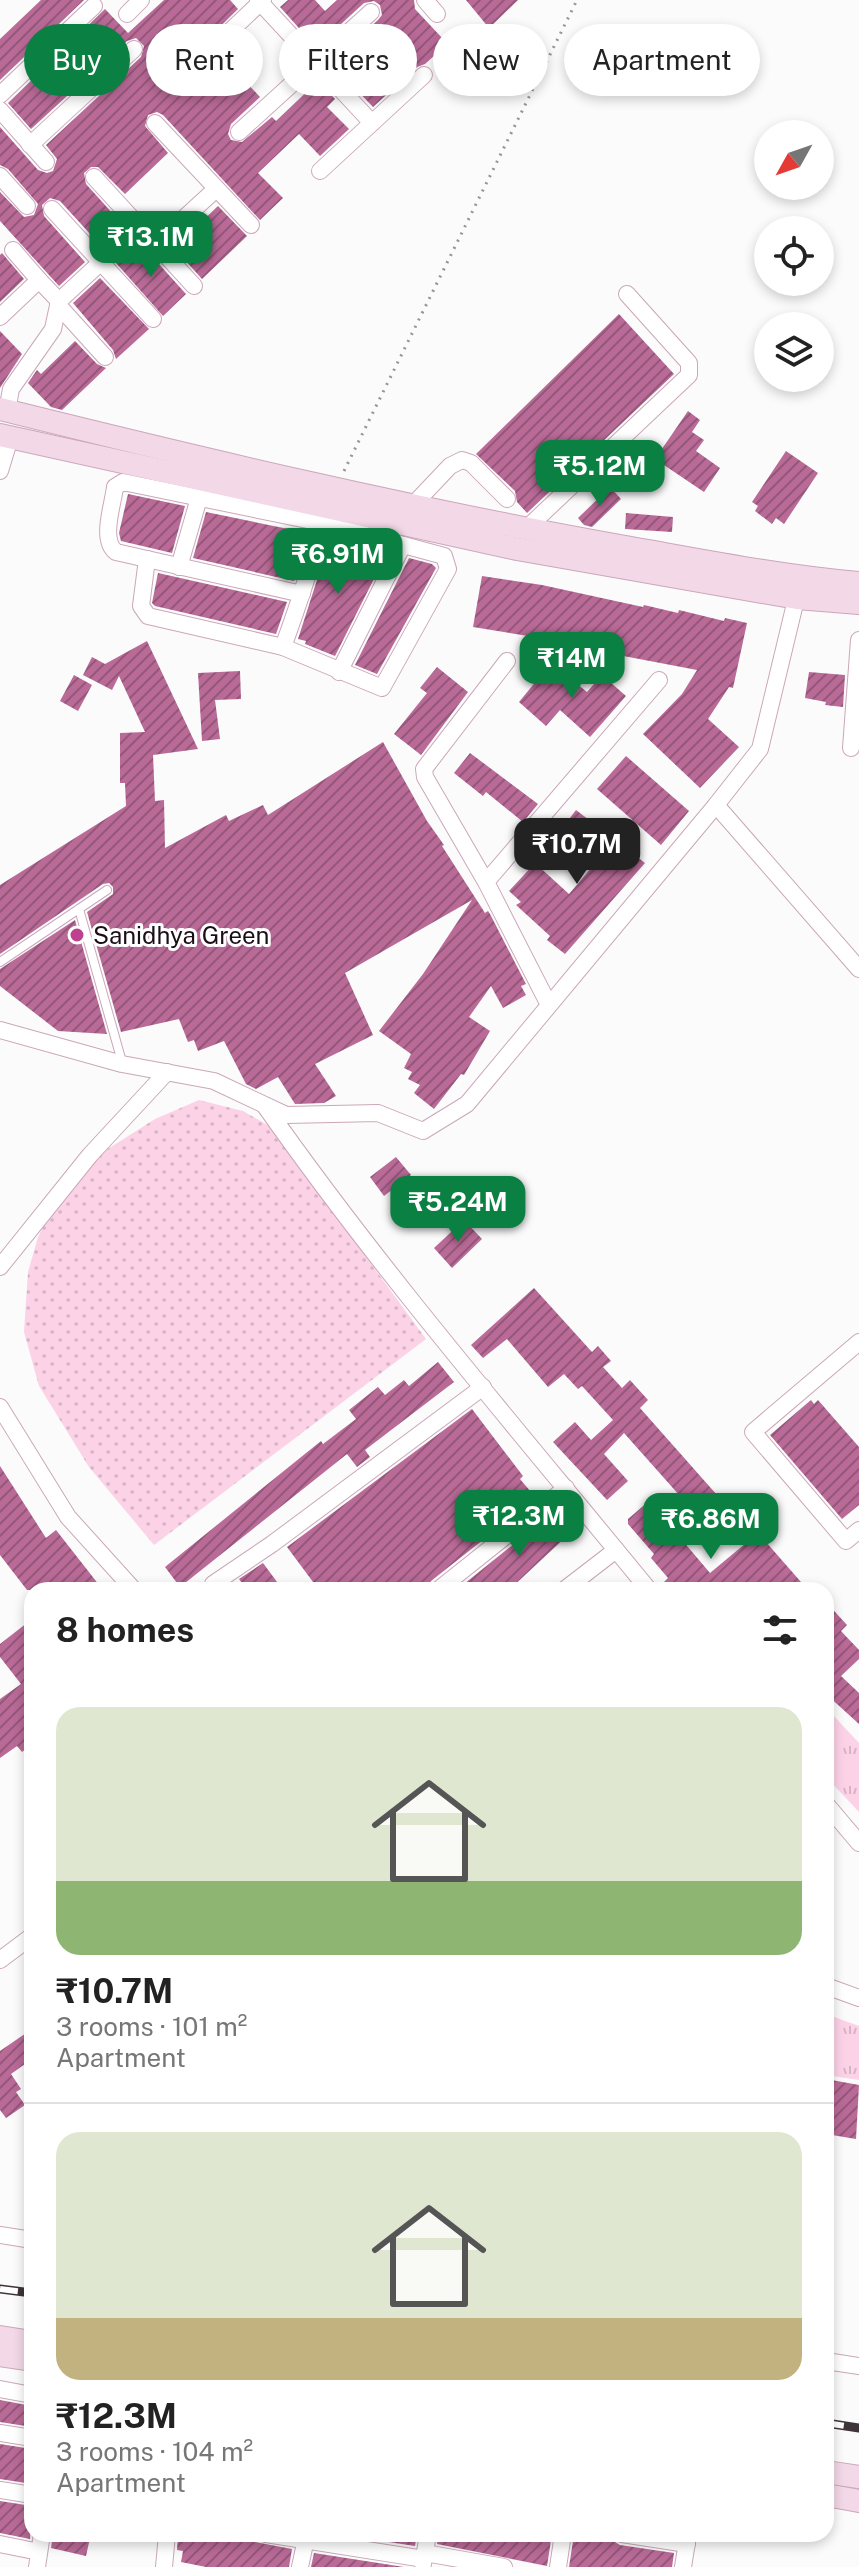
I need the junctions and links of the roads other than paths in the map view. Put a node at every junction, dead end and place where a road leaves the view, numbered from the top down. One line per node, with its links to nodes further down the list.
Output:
1 (141, 0): 6 (street)
2 (425, 0): 7 (street)
3 (260, 1): 8 (street); 9 (street)
4 (94, 6): 13 (street)
5 (371, 12): 10 (street)
6 (127, 14)
7 (437, 14)
8 (236, 24)
9 (281, 24)
10 (358, 24)
11 (134, 49): 20 (street)
12 (424, 75): 18 (street)
13 (0, 95)
14 (279, 96): 19 (street)
15 (347, 96): 18 (street)
16 (0, 110): 20 (street)
17 (155, 123): 25 (street)
18 (372, 123): 22 (street)
19 (239, 132)
20 (30, 145): 21 (street)
21 (46, 162)
22 (320, 171)
23 (0, 176): 26 (street)
24 (94, 177): 29 (street)
25 (216, 189): 28 (street); 30 (street)
26 (27, 206)
27 (52, 209): 32 (street)
28 (251, 225)
29 (140, 226): 30 (street); 32 (street)
30 (156, 244): 34 (street)
31 (13, 250): 33 (street)
32 (101, 262): 36 (street); 38 (street)
33 (39, 280): 36 (street); 37 (street)
34 (194, 286)
35 (627, 294): 47 (street)
36 (58, 303): 39 (street); 40 (street)
37 (0, 317)
38 (153, 319)
39 (105, 357)
40 (3, 410): 41 (street); 46 (street)
41 (4, 436): 42 (street); 46 (street)
42 (0, 471)
43 (199, 498): 46 (street); 49 (street); 50 (street)
44 (507, 499): 45 (street)
45 (413, 505): 46 (street); 47 (street)
46 (328, 507): 48 (street); 52 (street); 53 (street)
47 (526, 529): 52 (street)
48 (403, 545): 58 (street); 58 (street)
49 (147, 559): 50 (street); 56 (street)
50 (179, 567): 53 (street)
51 (859, 583): 52 (street)
52 (799, 588): 54 (street); 61 (street)
53 (302, 594): 56 (street)
54 (859, 603)
55 (859, 640): 60 (street)
56 (283, 647): 58 (street)
57 (507, 661): 62 (street)
58 (339, 672)
59 (659, 680): 62 (street)
60 (851, 748)
61 (716, 805): 66 (street); 67 (street)
62 (486, 882): 67 (street)
63 (107, 890): 64 (lane)
64 (79, 909): 65 (lane); 69 (lane)
65 (0, 962)
66 (859, 969)
67 (549, 1005): 71 (street)
68 (0, 1030): 69 (street)
69 (122, 1064): 70 (street)
70 (167, 1072): 71 (street); 72 (street)
71 (264, 1104): 74 (street)
72 (0, 1267)
73 (859, 1342): 77 (street)
74 (483, 1387): 76 (street); 80 (street)
75 (0, 1407): 79 (street)
76 (566, 1488): 78 (street); 81 (street)
77 (859, 1530)
78 (616, 1550): 82 (street); 83 (street)
79 (127, 1582)
80 (216, 1582)
81 (448, 1582)
82 (574, 1582)
83 (642, 1582)
84 (834, 1813): 85 (street)
85 (859, 1843)
86 (24, 1942): 87 (street)
87 (0, 1960)
88 (834, 1989): 89 (street)
89 (859, 1998)
90 (0, 2235): 91 (street)
91 (24, 2239)
92 (0, 2337): 93 (street)
93 (24, 2341)
94 (0, 2355): 95 (street)
95 (24, 2359)
96 (834, 2362): 97 (street)
97 (859, 2366)
98 (0, 2389): 99 (street)
99 (24, 2394)
100 (0, 2433): 101 (street)
101 (24, 2437)
102 (834, 2473): 103 (street)
103 (859, 2477)
104 (0, 2490): 105 (street)
105 (24, 2494)
106 (834, 2496): 107 (street)
107 (859, 2501)
108 (166, 2542): 116 (street)
109 (306, 2542): 117 (street)
110 (328, 2542): 115 (street)
111 (562, 2542): 119 (street)
112 (687, 2542): 120 (street)
113 (0, 2544): 114 (street)
114 (38, 2559)
115 (424, 2560): 118 (street)
116 (164, 2567)
117 (300, 2567)
118 (504, 2567)
119 (558, 2567)
120 (683, 2567)

